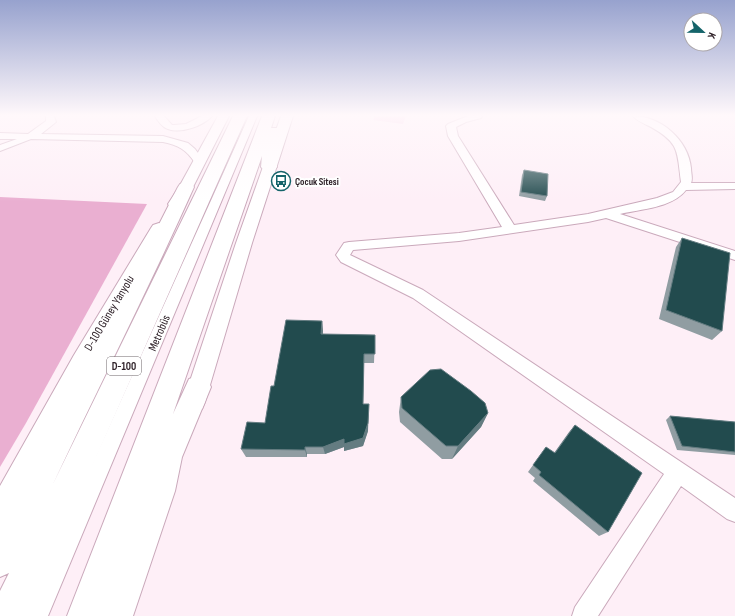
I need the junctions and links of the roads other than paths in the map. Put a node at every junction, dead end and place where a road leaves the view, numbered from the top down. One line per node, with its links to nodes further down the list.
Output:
1 (185, 145): 10 (street)
2 (208, 145): 10 (main road, D-100 Güney Yanyolu)
3 (227, 145): 25 (highway, D-100)
4 (241, 145): 26 (street, Metrobüs)
5 (258, 145): 27 (highway)
6 (271, 145): 11 (highway)
7 (277, 145): 11 (main road)
8 (458, 145): 16 (street)
9 (679, 145): 14 (street)
10 (199, 161): 13 (main road, D-100 Güney Yanyolu)
11 (269, 167): 20 (main road)
12 (735, 186): 14 (street)
13 (186, 187): 23 (main road, D-100 Güney Yanyolu); 24 (highway)
14 (683, 187): 15 (street)
15 (606, 214): 16 (street); 18 (street)
16 (510, 229): 17 (street)
17 (364, 245): 19 (street); 19 (street)
18 (735, 256)
19 (360, 264): 21 (street)
20 (198, 387): 28 (highway); 29 (main road)
21 (678, 472): 22 (street); 30 (street)
22 (735, 511)
23 (0, 513)
24 (0, 560)
25 (7, 616)
26 (36, 616)
27 (85, 616)
28 (115, 616)
29 (132, 616)
30 (584, 616)

